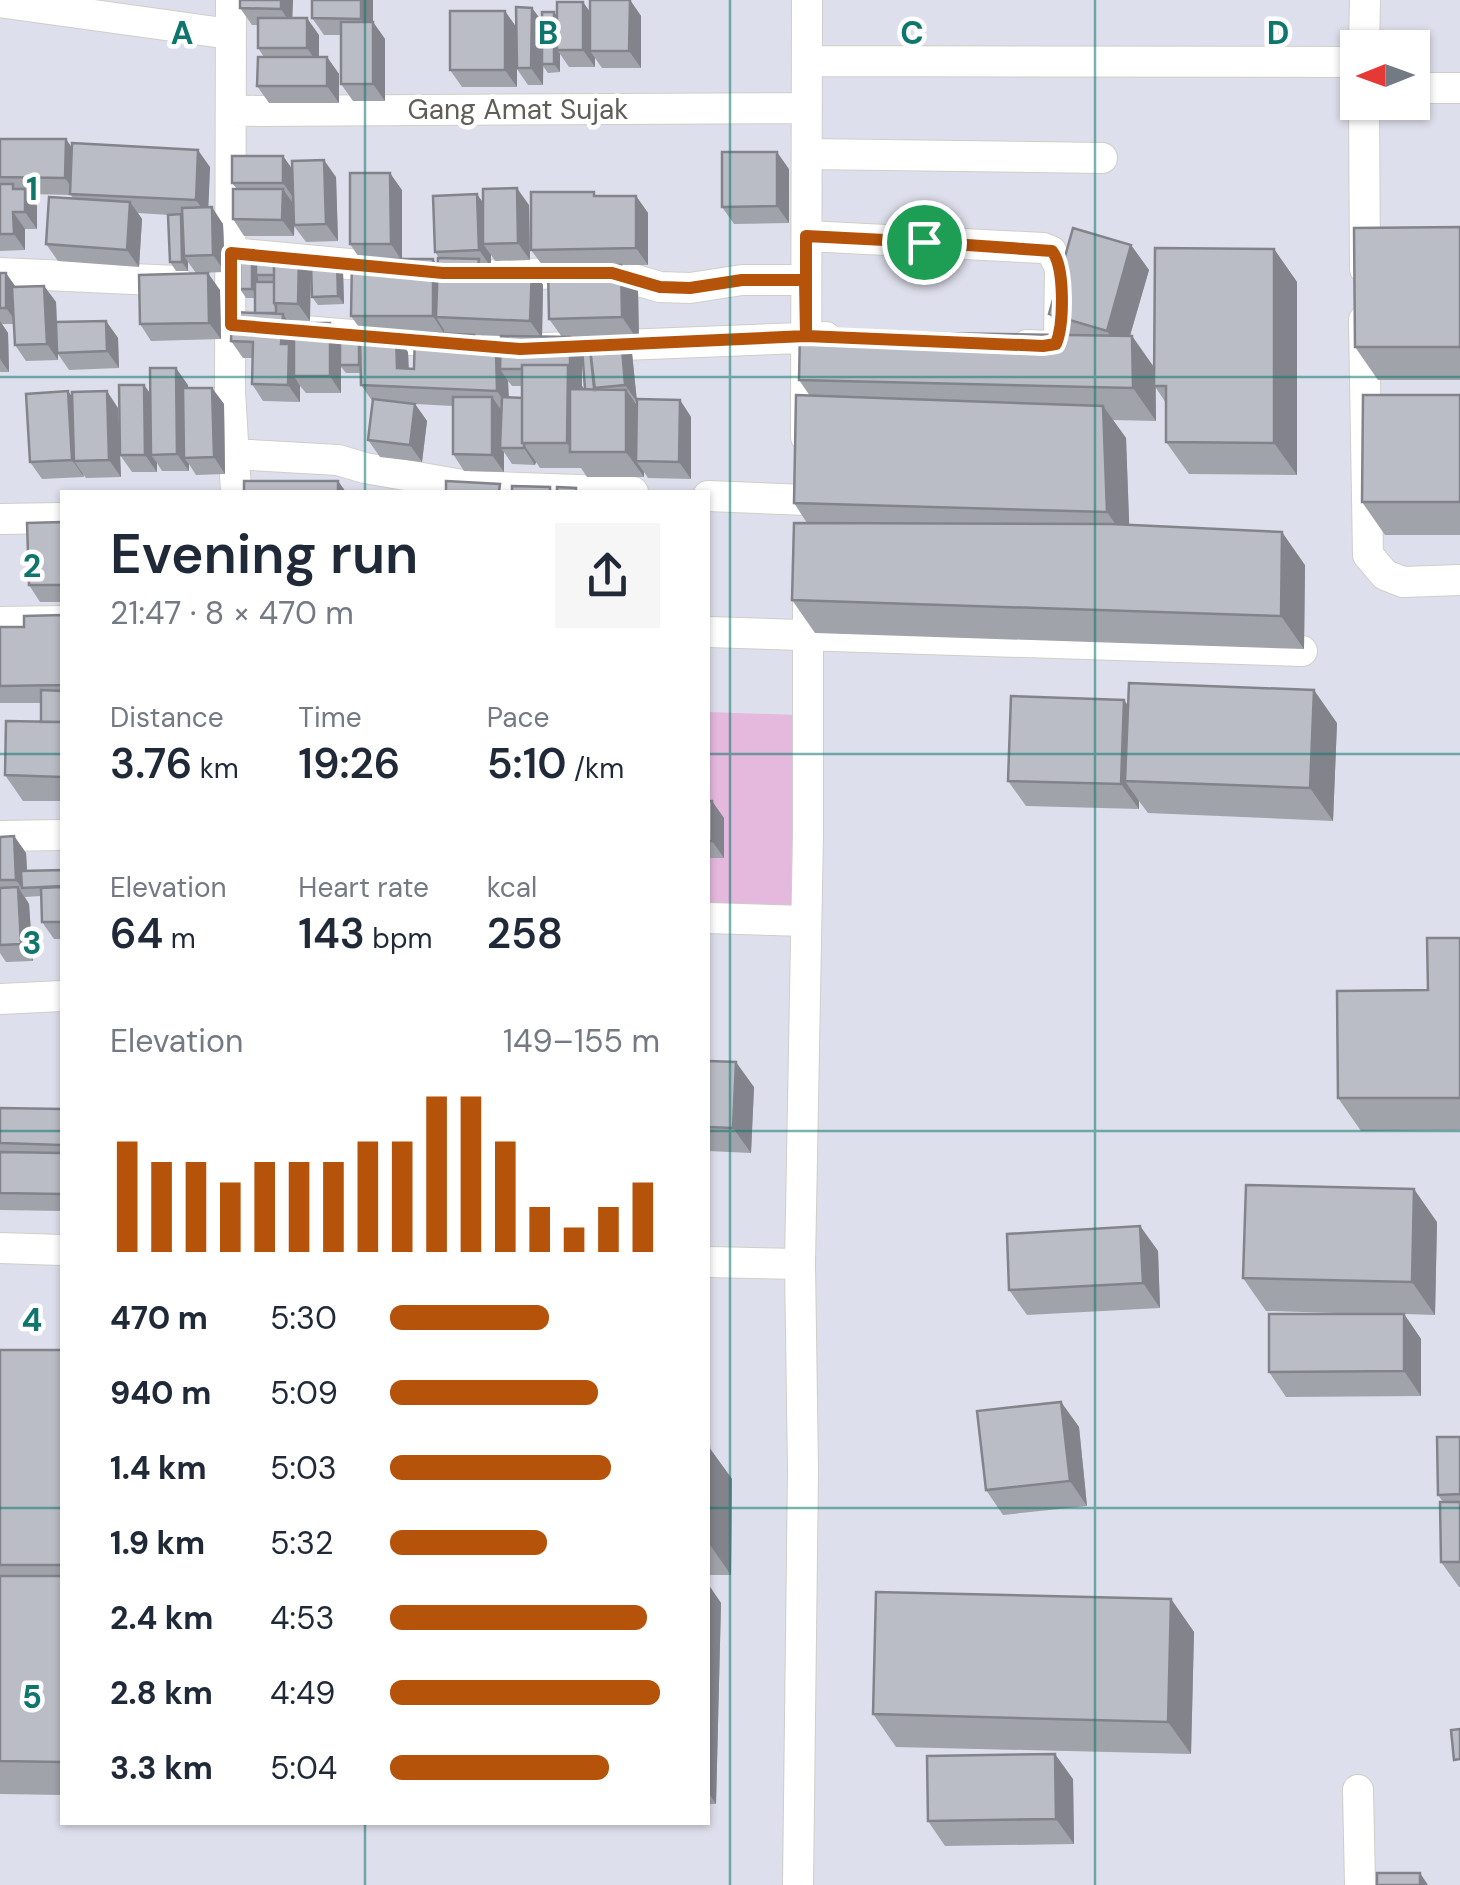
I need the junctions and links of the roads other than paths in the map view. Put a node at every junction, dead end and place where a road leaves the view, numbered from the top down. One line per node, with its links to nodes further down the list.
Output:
1 (230, 0): 6 (street)
2 (807, 0): 7 (street)
3 (1365, 0): 5 (street)
4 (17, 2): 6 (street)
5 (1364, 30)
6 (230, 34): 12 (street)
7 (808, 61): 8 (street); 11 (street)
8 (1340, 62)
9 (1430, 88): 10 (street)
10 (1460, 88)
11 (805, 108): 12 (street, Gang Amat Sujak); 14 (street)
12 (232, 111): 17 (street)
13 (1364, 120): 20 (street)
14 (807, 154): 15 (street); 18 (street)
15 (1102, 158)
16 (193, 164): 17 (street)
17 (231, 167): 19 (street)
18 (806, 236): 25 (street); 30 (street)
19 (231, 253): 22 (street); 26 (street)
20 (1365, 253): 21 (street); 38 (street)
21 (1403, 253)
22 (424, 271)
23 (0, 272): 26 (street)
24 (477, 274): 25 (street)
25 (805, 280): 28 (street)
26 (230, 284): 27 (street)
27 (231, 325): 28 (street); 31 (street)
28 (806, 336): 29 (street); 32 (street)
29 (845, 338)
30 (1003, 344)
31 (234, 454): 33 (street); 34 (street)
32 (806, 480): 35 (street); 42 (street)
33 (236, 490)
34 (577, 490)
35 (710, 496)
36 (60, 518): 37 (street)
37 (0, 519)
38 (1460, 580)
39 (0, 622): 40 (street)
40 (60, 622)
41 (710, 632): 42 (street)
42 (808, 635): 43 (street); 47 (street)
43 (1302, 651)
44 (60, 835): 45 (street)
45 (0, 836)
46 (710, 918): 47 (street)
47 (806, 921): 53 (street)
48 (60, 996): 49 (street)
49 (0, 998)
50 (0, 1248): 51 (street)
51 (60, 1250)
52 (710, 1262): 53 (street)
53 (800, 1264): 55 (street)
54 (1358, 1790): 56 (street)
55 (798, 1885)
56 (1360, 1885)

